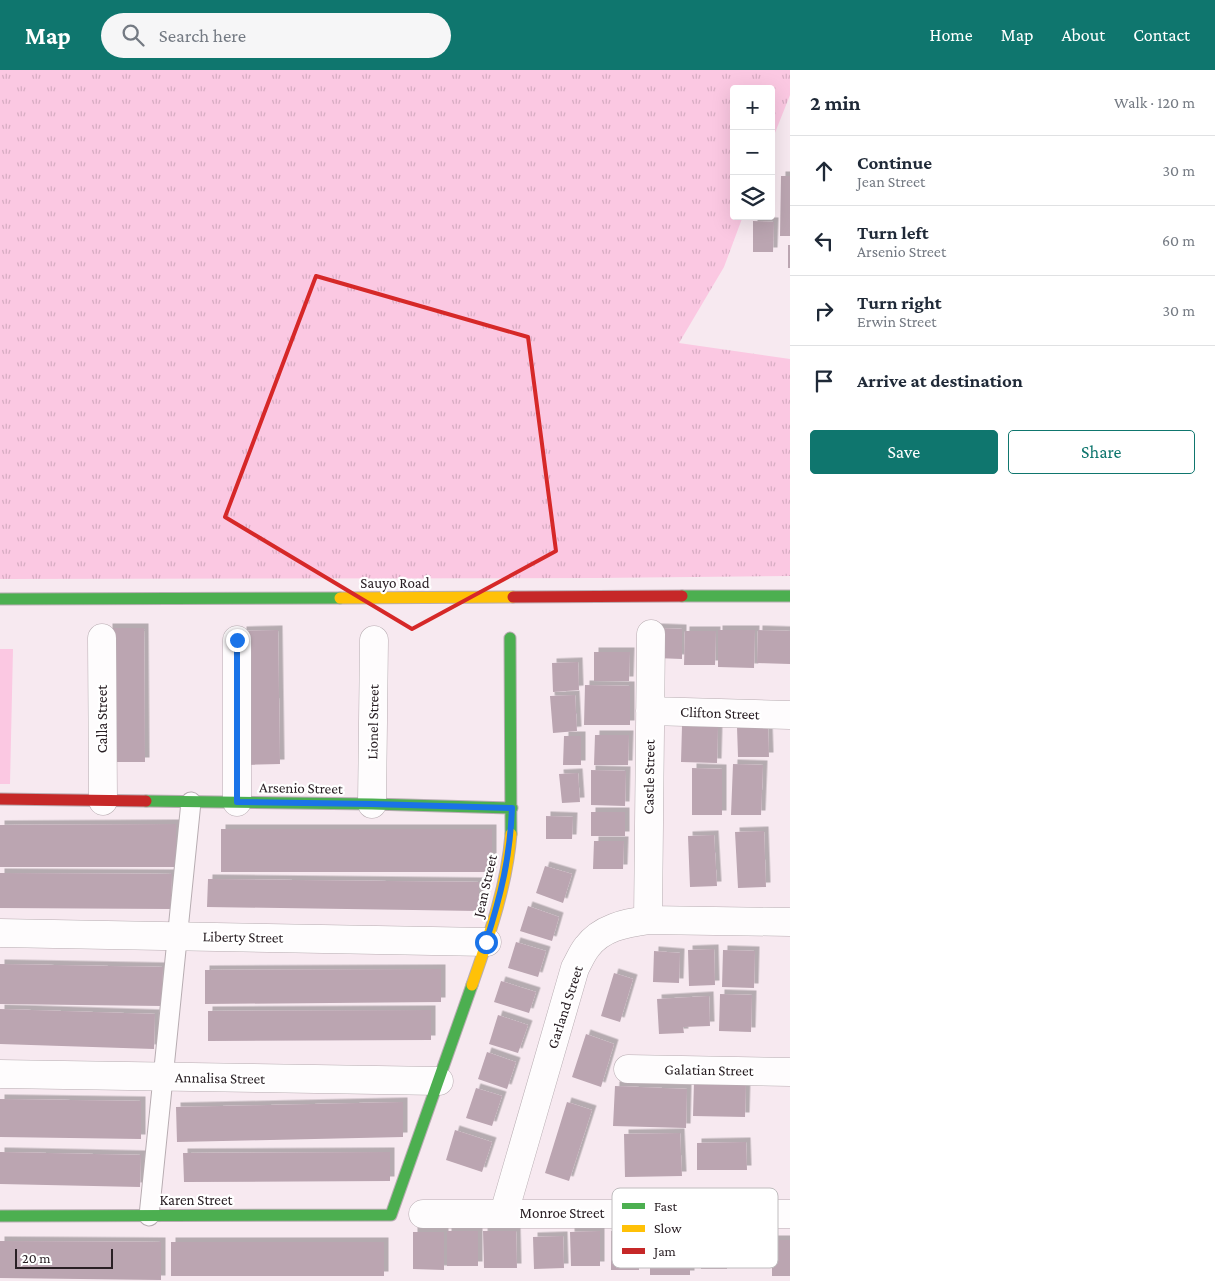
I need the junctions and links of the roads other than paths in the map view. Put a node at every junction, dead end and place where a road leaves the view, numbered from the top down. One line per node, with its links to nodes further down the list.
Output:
1 (790, 596): 2 (street, Sauyo Road)
2 (0, 599)
3 (651, 634): 8 (street, Castle Street)
4 (102, 638): 11 (street, Calla Street)
5 (510, 638): 15 (street, Jean Street)
6 (237, 640): 13 (street)
7 (374, 640): 14 (street, Lionel Street)
8 (650, 710): 9 (street, Clifton Street); 16 (street, Castle Street)
9 (790, 715)
10 (0, 799): 11 (street, Arsenio Street)
11 (103, 801): 12 (street, Arsenio Street)
12 (191, 802): 13 (street, Arsenio Street); 19 (lane)
13 (237, 802): 14 (street, Arsenio Street)
14 (372, 804): 15 (street, Arsenio Street)
15 (512, 808): 20 (street, Jean Street)
16 (648, 920): 17 (street, Garland Street); 27 (street, Garland Street)
17 (790, 922)
18 (0, 933): 19 (street, Liberty Street)
19 (178, 936): 20 (street, Liberty Street); 24 (lane)
20 (486, 942): 25 (street, Jean Street)
21 (628, 1069): 22 (street, Galatian Street)
22 (790, 1072)
23 (0, 1074): 24 (street, Annalisa Street)
24 (163, 1077): 25 (street, Annalisa Street); 33 (lane)
25 (439, 1081): 29 (street, Jean Street)
26 (790, 1192): 31 (street)
27 (504, 1213): 28 (street, Monroe Street); 30 (street, Monroe Street)
28 (612, 1213)
29 (392, 1214): 33 (street, Karen Street)
30 (423, 1214)
31 (790, 1214)
32 (0, 1216): 33 (street, Karen Street)
33 (148, 1216)

